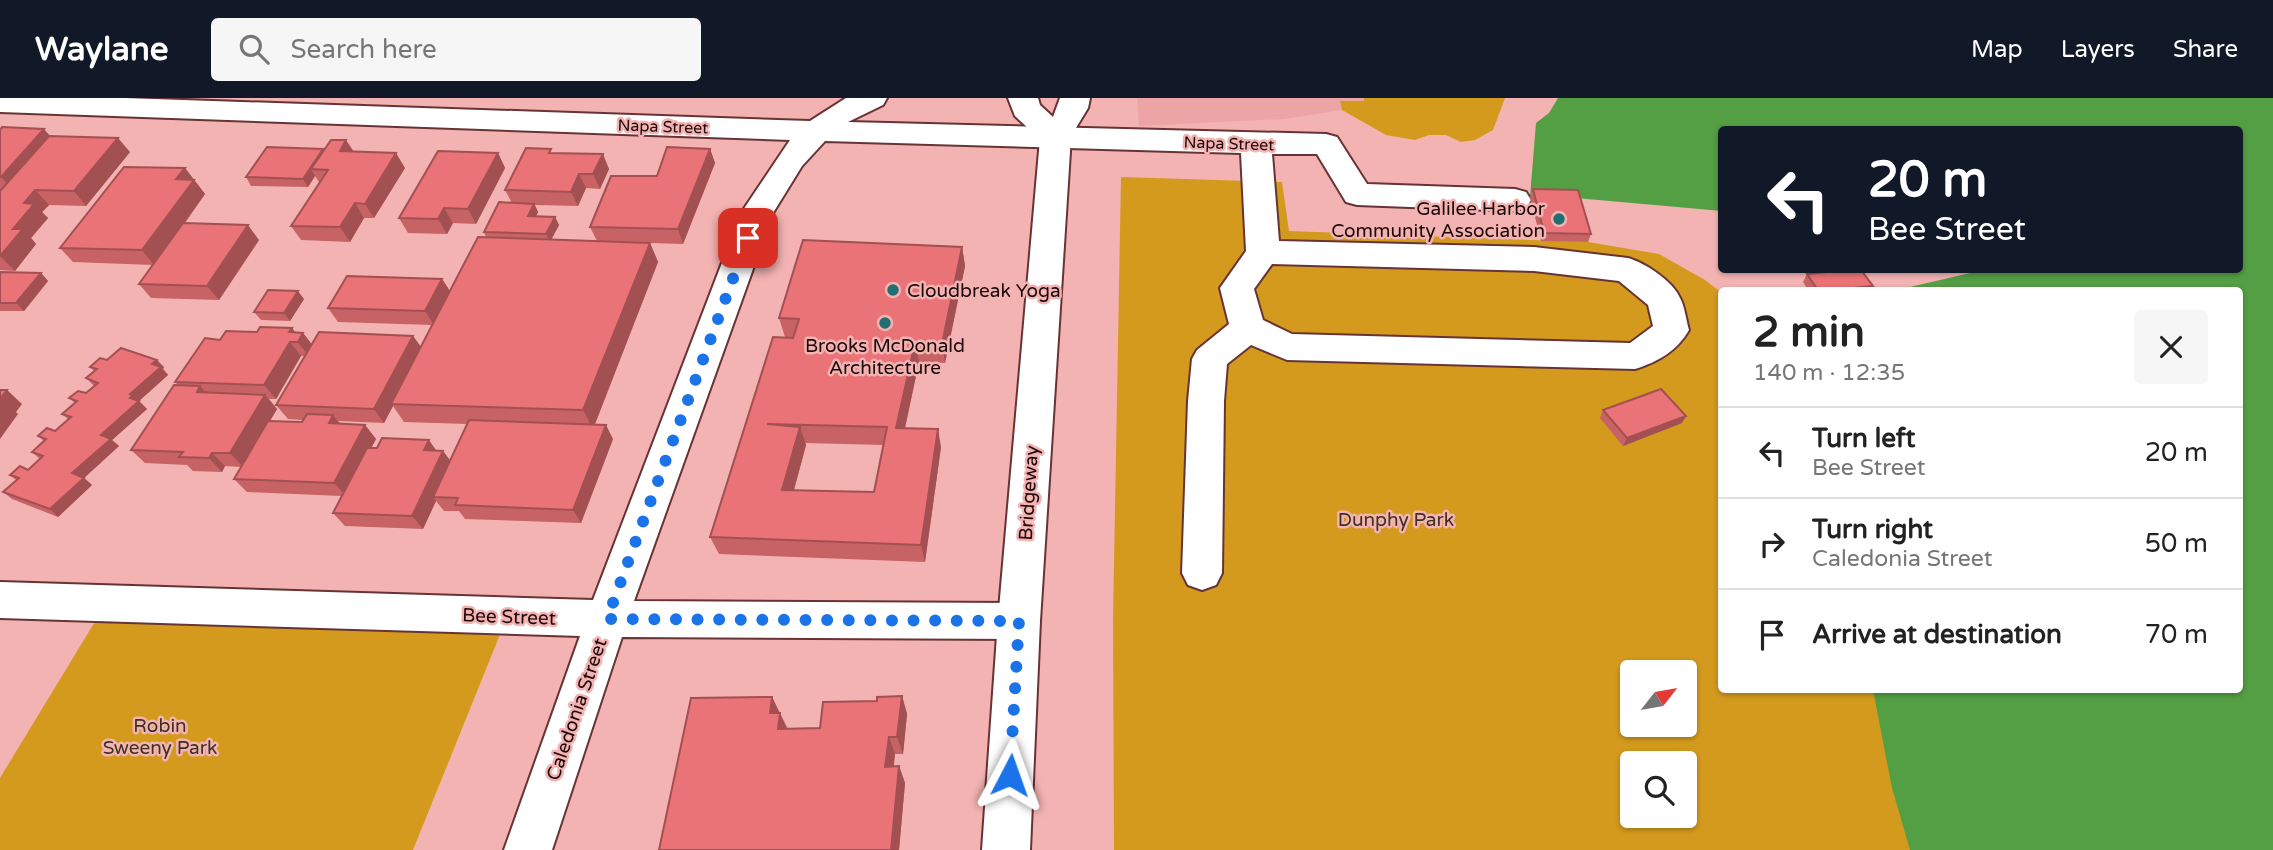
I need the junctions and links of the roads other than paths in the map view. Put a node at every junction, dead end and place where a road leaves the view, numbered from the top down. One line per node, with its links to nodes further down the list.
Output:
1 (872, 98): 5 (street, Caledonia Street)
2 (1023, 98): 6 (street)
3 (1075, 98): 6 (street, Bridgeway)
4 (0, 103): 5 (street, Napa Street)
5 (817, 130): 6 (street, Napa Street); 13 (street, Caledonia Street)
6 (1056, 136): 7 (street, Napa Street); 14 (street, Bridgeway)
7 (1256, 146): 8 (street, Napa Street); 9 (street)
8 (1515, 200)
9 (1263, 253): 10 (street); 10 (street)
10 (1248, 328): 11 (street)
11 (1202, 573)
12 (0, 600): 13 (street, Bee Street)
13 (607, 619): 14 (street, Bee Street); 15 (street, Caledonia Street)
14 (1019, 621): 16 (street, Bridgeway)
15 (528, 850)
16 (1006, 850)

